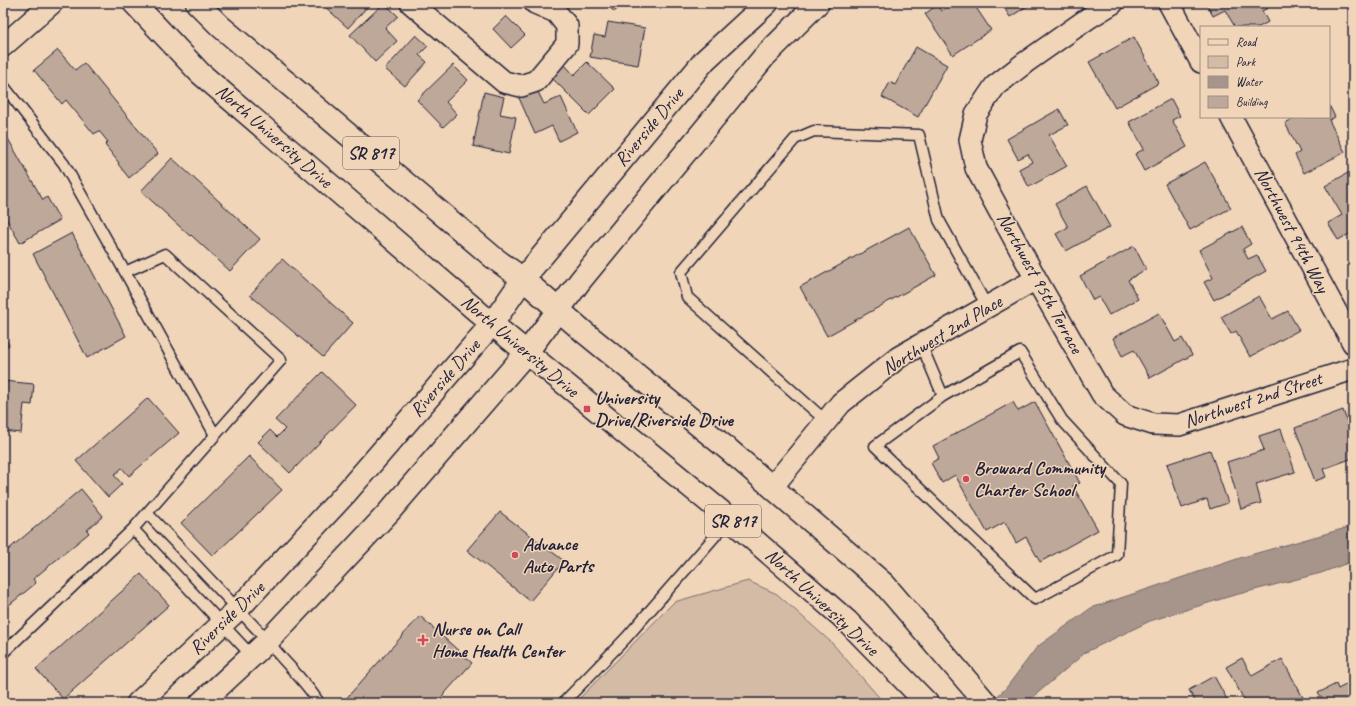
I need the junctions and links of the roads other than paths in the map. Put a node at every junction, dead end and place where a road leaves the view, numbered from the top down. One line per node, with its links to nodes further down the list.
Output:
1 (52, 3): 10 (street)
2 (134, 3): 19 (main road, North University Drive / SR 817)
3 (197, 3): 15 (main road, SR 817)
4 (411, 3): 5 (street)
5 (535, 3)
6 (767, 3): 15 (main road, Riverside Drive)
7 (818, 3): 18 (main road)
8 (1113, 3): 16 (street, Northwest 95th Terrace)
9 (1169, 3): 11 (street)
10 (3, 46)
11 (1200, 60)
12 (3, 85): 14 (lane)
13 (1232, 118): 20 (street, Northwest 94th Way)
14 (125, 272): 27 (lane); 27 (lane)
15 (523, 279): 18 (main road, SR 817); 19 (main road, Riverside Drive)
16 (1036, 279): 17 (street, Northwest 2nd Place); 26 (street, Northwest 95th Terrace)
17 (988, 308): 21 (street, Northwest 2nd Place); 25 (lane)
18 (558, 309): 22 (main road); 28 (main road, SR 817)
19 (492, 324): 22 (main road, North University Drive / SR 817); 32 (main road, Riverside Drive)
20 (1353, 343)
21 (921, 344): 24 (lane); 25 (street, Northwest 2nd Place)
22 (527, 352): 30 (main road, North University Drive / SR 817); 34 (main road)
23 (1353, 369): 26 (street, Northwest 2nd Street)
24 (943, 396): 24 (lane)
25 (826, 421): 28 (street, Northwest 2nd Place)
26 (1152, 424)
27 (215, 435): 29 (lane)
28 (772, 486): 37 (main road, SR 817)
29 (146, 513): 31 (lane); 32 (lane)
30 (730, 518): 41 (lane); 42 (main road, North University Drive / SR 817)
31 (133, 529): 33 (lane); 35 (lane)
32 (238, 609): 33 (main road, Riverside Drive); 34 (lane)
33 (222, 625): 36 (lane); 38 (main road, Riverside Drive)
34 (268, 641): 36 (main road); 40 (lane)
35 (3, 653)
36 (252, 656): 39 (main road)
37 (983, 700)
38 (138, 703)
39 (201, 703)
40 (320, 703)
41 (563, 703)
42 (927, 703)

